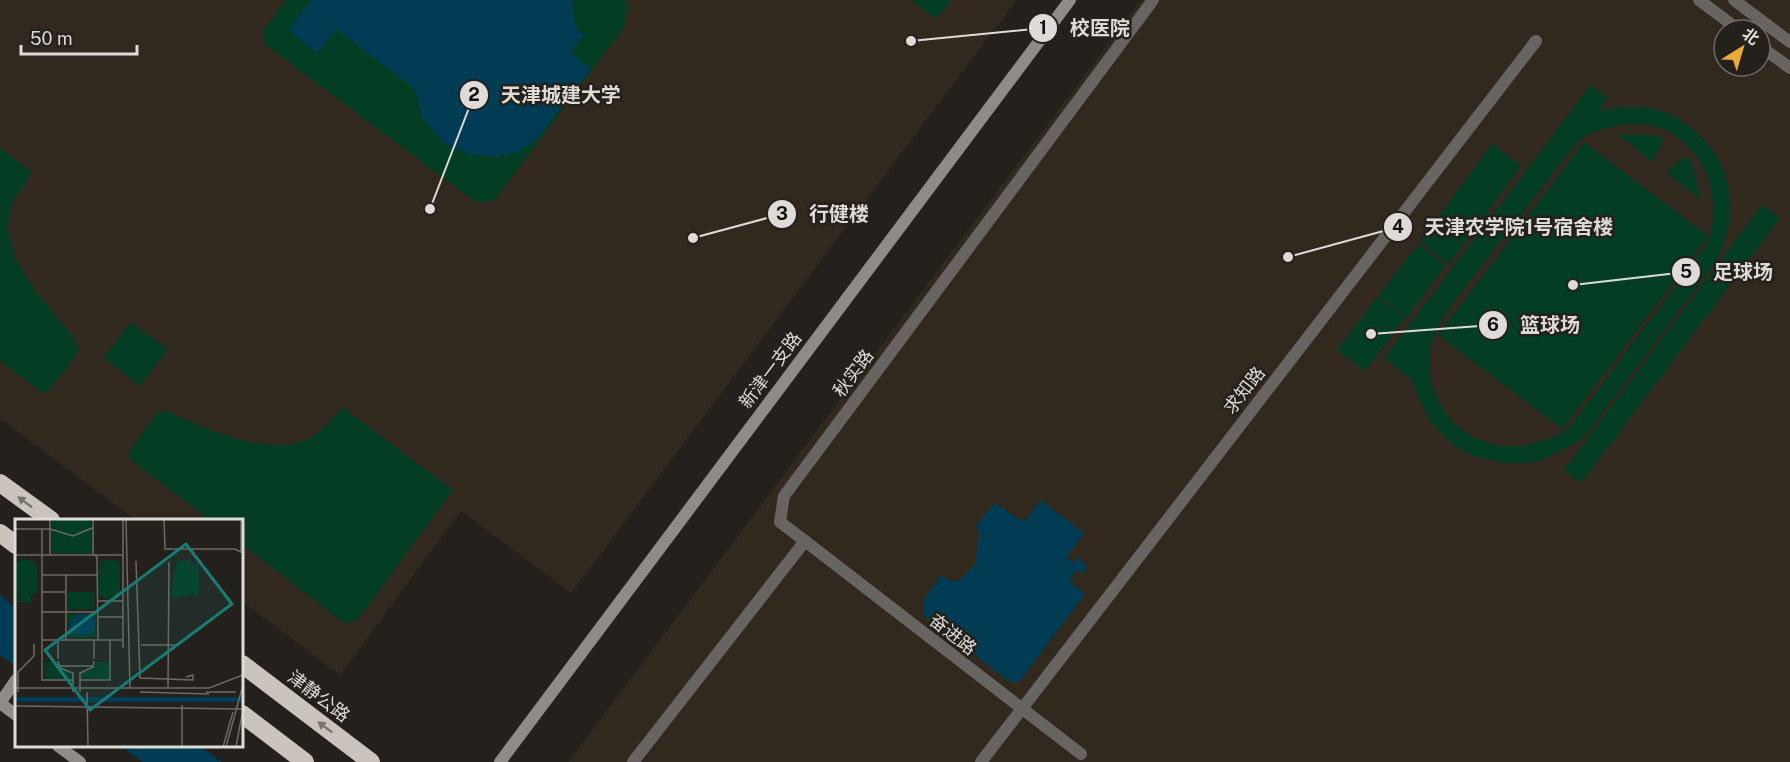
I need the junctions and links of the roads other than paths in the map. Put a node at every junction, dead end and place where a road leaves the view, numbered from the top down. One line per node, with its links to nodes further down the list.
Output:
1 (1070, 0): 26 (street, 新津一支路)
2 (1153, 0): 13 (street, 秋实路)
3 (1698, 0): 5 (street)
4 (1734, 0): 7 (street)
5 (1723, 18)
6 (1536, 41): 18 (street, 求知路)
7 (1790, 42)
8 (1772, 55): 9 (street)
9 (1790, 69)
10 (0, 483): 11 (highway, one-way to 10)
11 (50, 519)
12 (0, 533): 14 (highway)
13 (805, 541): 18 (street, 奋进路); 27 (street)
14 (15, 544)
15 (243, 665): 25 (highway, 津静公路, one-way to 15)
16 (15, 681): 17 (street)
17 (0, 703): 19 (street)
18 (1021, 709): 22 (street, 奋进路); 28 (street, 求知路)
19 (15, 714)
20 (243, 715): 24 (highway)
21 (59, 747): 23 (street)
22 (1081, 754)
23 (80, 762)
24 (305, 762)
25 (371, 762)
26 (500, 762)
27 (633, 762)
28 (981, 762)

